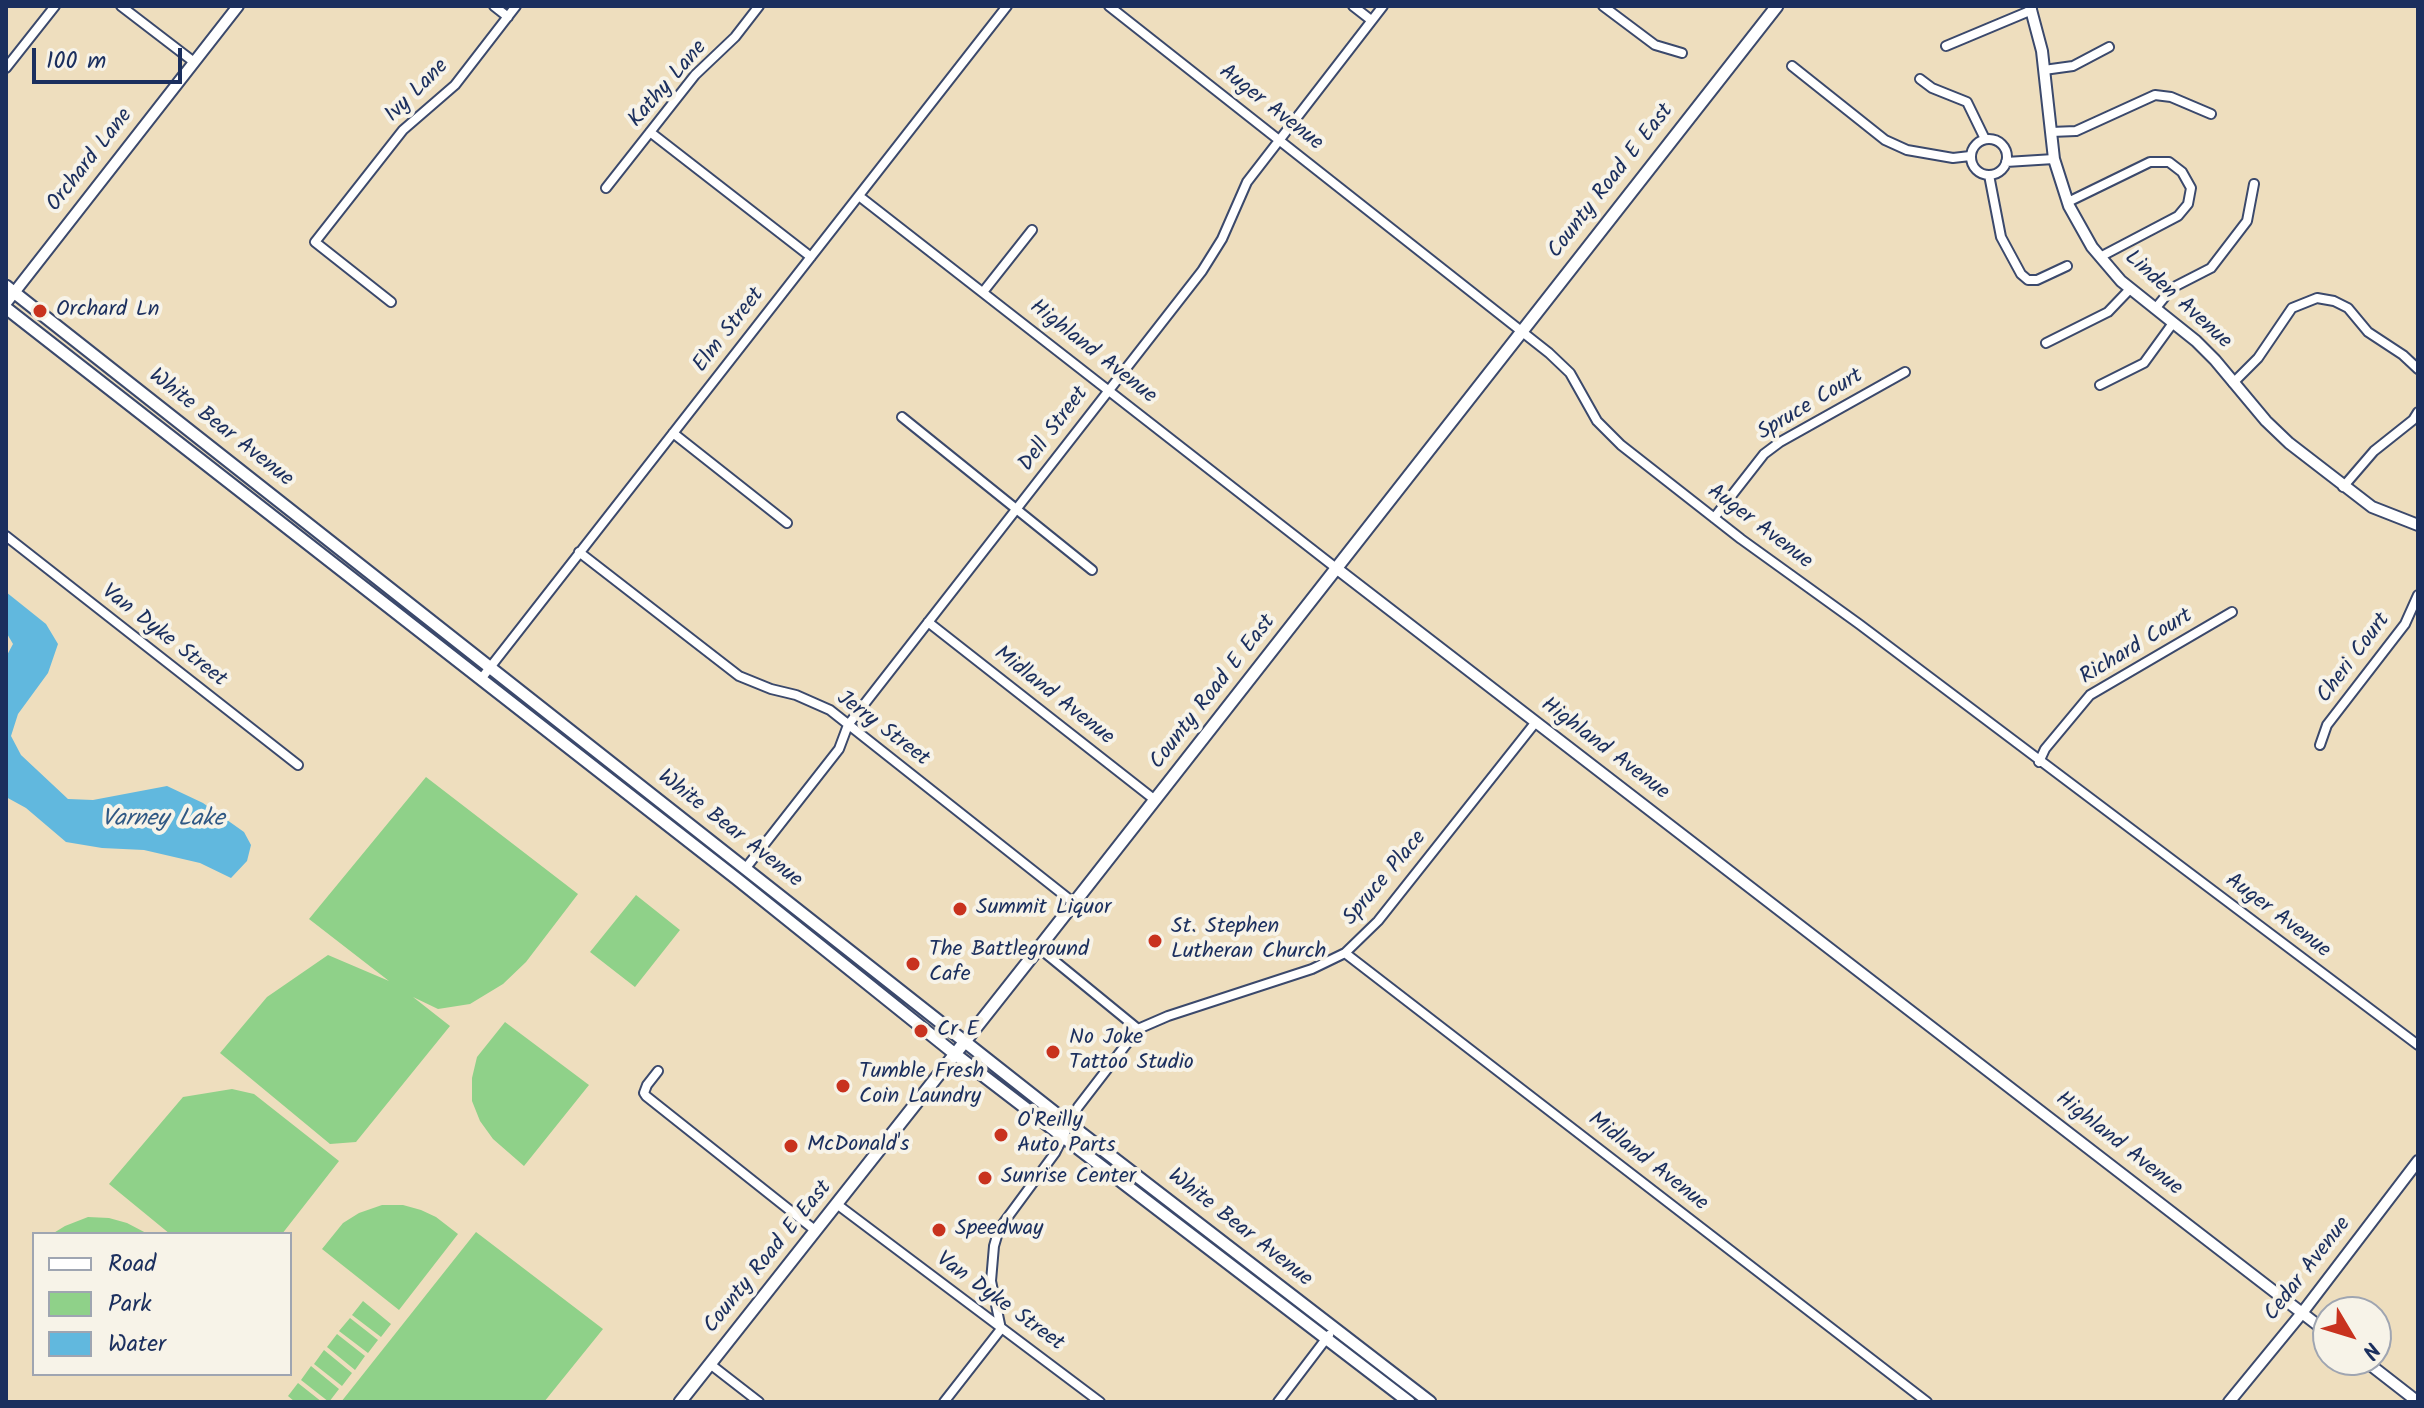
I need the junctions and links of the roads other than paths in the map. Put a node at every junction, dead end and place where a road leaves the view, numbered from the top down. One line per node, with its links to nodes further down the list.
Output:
1 (55, 6): 21 (street)
2 (121, 6): 19 (street)
3 (238, 6): 19 (street, Orchard Lane)
4 (494, 6): 14 (street)
5 (516, 6): 14 (street, Ivy Lane)
6 (759, 6): 25 (street, Kathy Lane)
7 (1007, 6): 35 (street, Elm Street)
8 (1109, 6): 27 (street, Auger Avenue)
9 (1353, 6): 15 (street)
10 (1383, 6): 15 (street, Dell Street)
11 (1603, 6): 18 (street)
12 (1777, 6): 48 (main road, County Road E East)
13 (2031, 8): 16 (street); 22 (street, Linden Avenue)
14 (508, 17): 44 (street, Ivy Lane)
15 (1371, 20): 27 (street, Dell Street)
16 (1946, 46)
17 (2109, 47): 22 (street)
18 (1682, 53)
19 (194, 62): 41 (street, Orchard Lane)
20 (1792, 66): 29 (street)
21 (6, 68)
22 (2044, 70): 26 (street, Linden Avenue)
23 (1920, 79): 28 (street)
24 (2211, 114): 26 (street)
25 (650, 132): 34 (street, Kathy Lane); 38 (street)
26 (2051, 132): 30 (street, Linden Avenue)
27 (1280, 139): 48 (street, Auger Avenue); 54 (street, Dell Street)
28 (1985, 139): 29 (street); 31 (street)
29 (1970, 156): 32 (street)
30 (2054, 159): 31 (street); 36 (street, Linden Avenue)
31 (2006, 162): 32 (street)
32 (1989, 175): 40 (street)
33 (2254, 184): 46 (street)
34 (606, 188)
35 (859, 196): 38 (street, Elm Street); 43 (street, Highland Avenue)
36 (2068, 202): 39 (street, Linden Avenue); 39 (street)
37 (1032, 230): 43 (street)
38 (811, 257): 57 (street, Elm Street)
39 (2100, 257): 42 (street, Linden Avenue)
40 (2067, 266)
41 (10, 289): 45 (street, Orchard Lane); 70 (main road, White Bear Avenue)
42 (2130, 289): 46 (street, Linden Avenue); 49 (street)
43 (983, 292): 54 (street, Highland Avenue)
44 (391, 302)
45 (6, 305): 71 (main road, White Bear Avenue)
46 (2155, 309): 47 (street, Linden Avenue)
47 (2173, 323): 52 (street, Linden Avenue); 53 (street)
48 (1521, 331): 60 (street, Auger Avenue); 65 (main road, County Road E East)
49 (2046, 343)
50 (2418, 369): 52 (street)
51 (1905, 372): 60 (street, Spruce Court)
52 (2233, 383): 58 (street, Linden Avenue)
53 (2100, 385)
54 (1108, 390): 59 (street, Dell Street); 65 (street, Highland Avenue)
55 (2418, 412): 58 (street)
56 (902, 417): 59 (street)
57 (673, 433): 61 (street); 64 (street, Elm Street)
58 (2343, 487): 62 (street, Linden Avenue)
59 (1017, 508): 66 (street); 69 (street, Dell Street)
60 (1714, 518): 75 (street, Auger Avenue)
61 (787, 523)
62 (2418, 525)
63 (6, 536): 76 (street, Van Dyke Street)
64 (579, 552): 70 (street, Elm Street); 73 (street, Jerry Street)
65 (1336, 568): 72 (street, Highland Avenue); 77 (main road, County Road E East)
66 (1092, 570)
67 (2418, 595): 74 (street, Cheri Court)
68 (2232, 612): 75 (street, Richard Court)
69 (928, 622): 73 (street, Dell Street); 77 (street, Midland Avenue)
70 (490, 667): 71 (street, Elm Street); 78 (main road, White Bear Avenue)
71 (481, 679): 85 (main road, White Bear Avenue)
72 (1535, 723): 81 (street, Spruce Place); 92 (street, Highland Avenue)
73 (848, 725): 78 (street, Dell Street); 79 (street, Jerry Street)
74 (2320, 745)
75 (2039, 762): 84 (street, Auger Avenue)
76 (298, 765)
77 (1155, 800): 79 (main road, County Road E East)
78 (745, 869): 83 (main road, White Bear Avenue)
79 (1074, 903): 80 (main road, County Road E East)
80 (1039, 948): 82 (street); 83 (main road, County Road E East)
81 (1345, 953): 82 (street, Spruce Place); 106 (street, Midland Avenue)
82 (1138, 1029): 87 (street)
83 (965, 1041): 85 (main road, County Road E East); 87 (main road, White Bear Avenue)
84 (2418, 1045)
85 (955, 1054): 88 (main road, White Bear Avenue); 90 (main road, County Road E East)
86 (658, 1071): 91 (street)
87 (1068, 1123): 88 (street); 94 (main road, White Bear Avenue)
88 (1063, 1136): 95 (street); 96 (main road, White Bear Avenue)
89 (2418, 1161): 92 (street, Cedar Avenue)
90 (838, 1205): 91 (main road, County Road E East); 95 (street, Van Dyke Street)
91 (816, 1231): 97 (main road, County Road E East)
92 (2302, 1313): 93 (street, Highland Avenue); 107 (street, Cedar Avenue)
93 (2312, 1321)
94 (1335, 1328): 96 (street); 105 (main road, White Bear Avenue)
95 (1001, 1329): 101 (street); 102 (street, Van Dyke Street)
96 (1326, 1338): 103 (street); 104 (main road, White Bear Avenue)
97 (710, 1364): 99 (main road, County Road E East); 100 (street)
98 (2385, 1376): 108 (street)
99 (680, 1402)
100 (759, 1402)
101 (944, 1402)
102 (1100, 1402)
103 (1278, 1402)
104 (1409, 1402)
105 (1430, 1402)
106 (1927, 1402)
107 (2229, 1402)
108 (2418, 1402)

